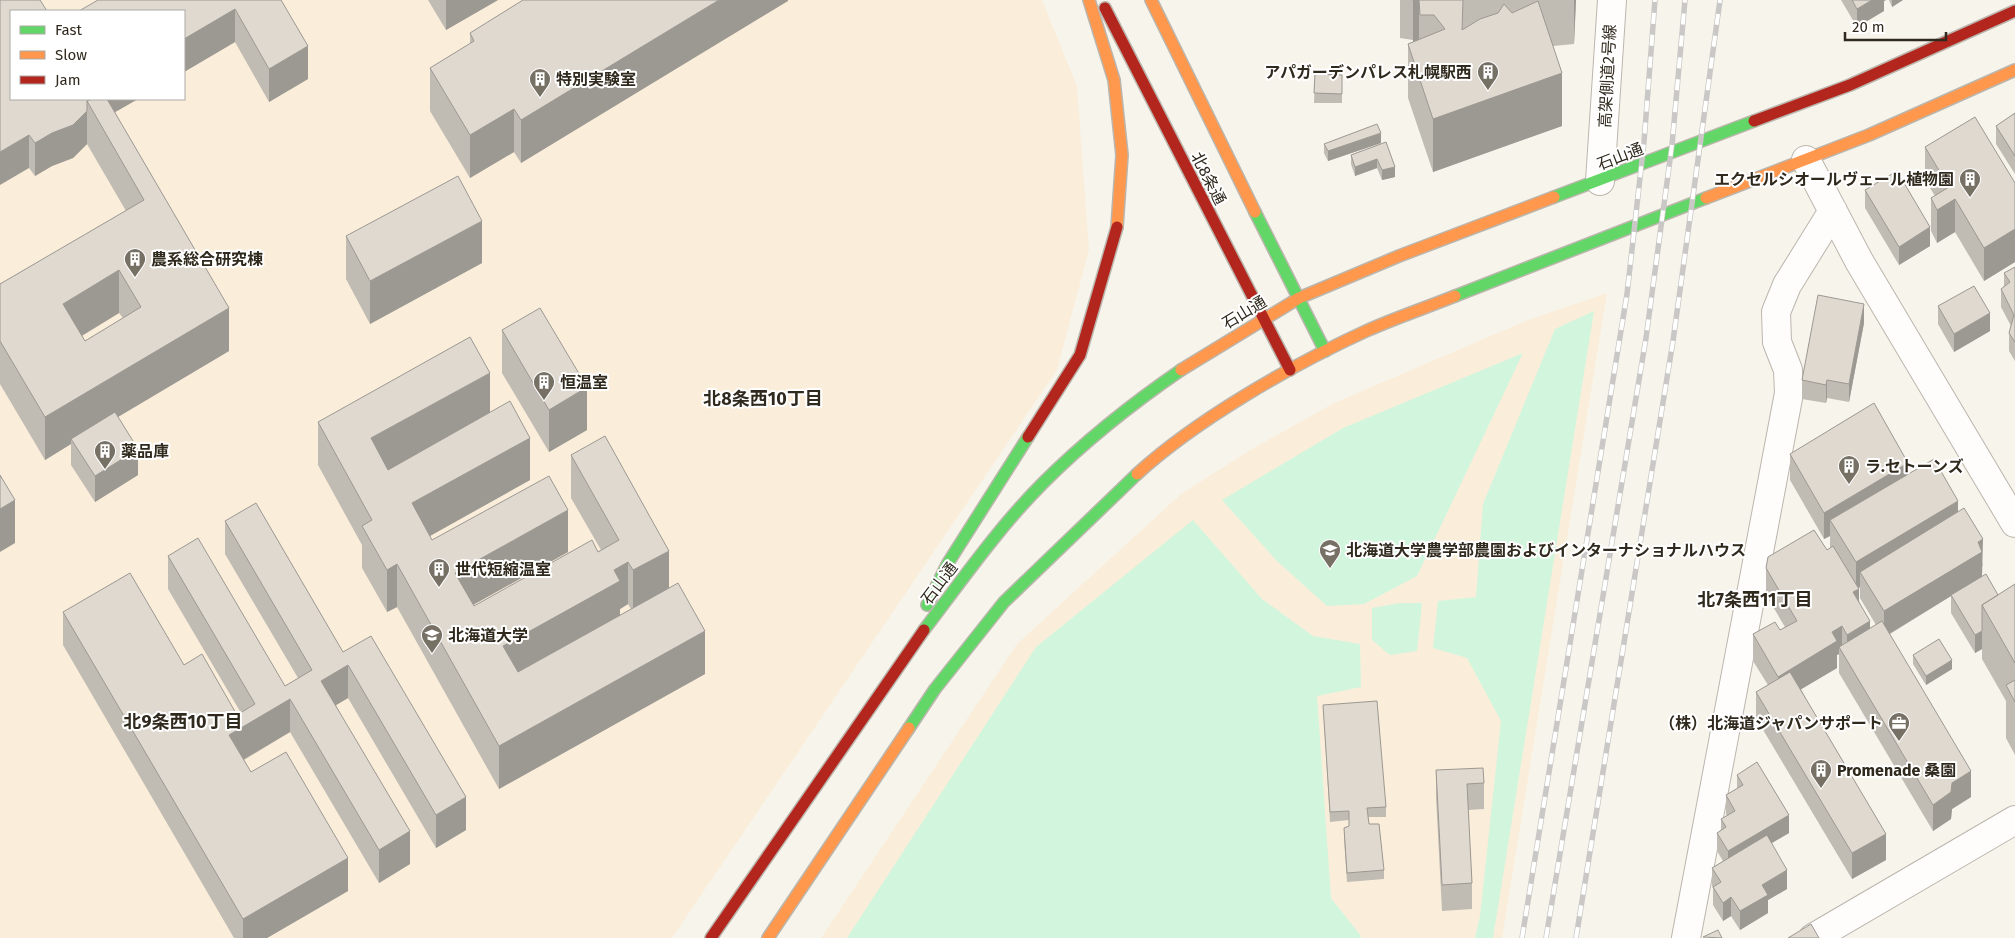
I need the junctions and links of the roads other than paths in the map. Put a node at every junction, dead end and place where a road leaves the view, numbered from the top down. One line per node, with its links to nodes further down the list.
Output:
1 (1089, 0): 15 (main road)
2 (1101, 0): 11 (main road, 北8条通)
3 (1151, 0): 10 (main road, 北8条通)
4 (1612, 0): 8 (street, 高架側道2号線)
5 (2015, 11): 8 (main road, 石山通)
6 (2015, 70): 7 (main road)
7 (1806, 160): 9 (street); 12 (main road)
8 (1600, 181): 10 (main road, 石山通)
9 (1833, 211): 14 (street); 20 (street)
10 (1299, 298): 11 (main road, 石山通); 12 (main road, 北8条通)
11 (1263, 319): 13 (main road, 北8条通); 15 (main road, 石山通)
12 (1325, 351): 13 (main road)
13 (1290, 370): 19 (main road)
14 (2015, 523)
15 (900, 663): 18 (main road, 石山通)
16 (2015, 820): 17 (street)
17 (1848, 929): 21 (street)
18 (711, 938)
19 (768, 938)
20 (1686, 938)
21 (1813, 938)

